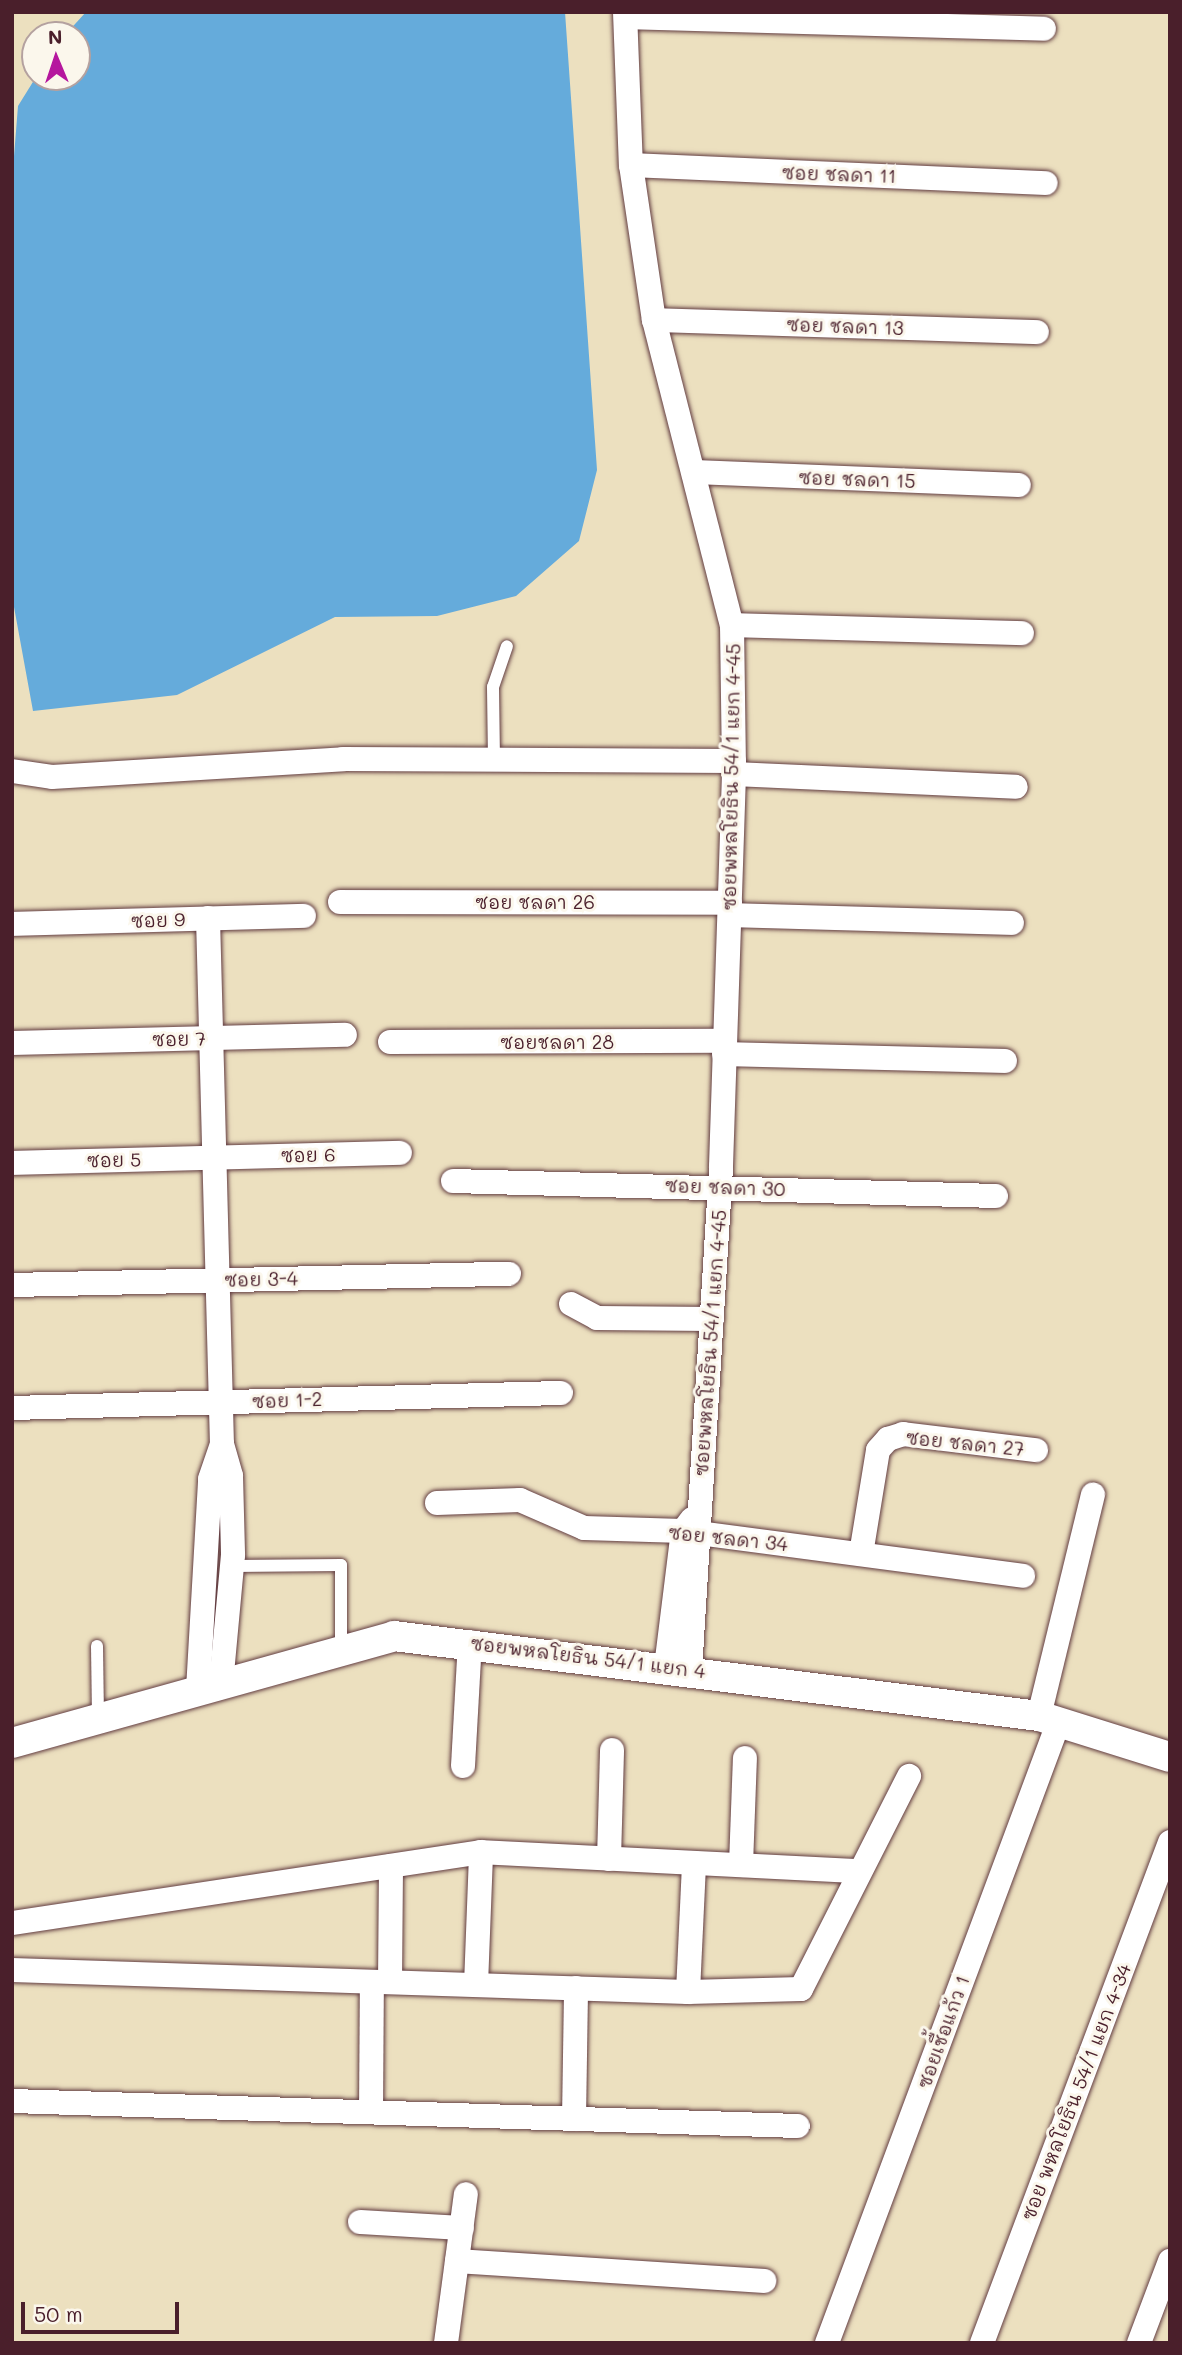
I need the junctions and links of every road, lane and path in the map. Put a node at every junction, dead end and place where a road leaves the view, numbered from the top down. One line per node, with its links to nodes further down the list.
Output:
1 (626, 15): 2 (street); 3 (street, ซอยพหลโยธิน 54/1 แยก 4-45)
2 (1044, 29)
3 (631, 165): 4 (street, ซอย ชลดา 11); 5 (street, ซอยพหลโยธิน 54/1 แยก 4-45)
4 (1046, 183)
5 (654, 320): 6 (street, ซอย ชลดา 13); 7 (street, ซอยพหลโยธิน 54/1 แยก 4-45)
6 (1037, 332)
7 (694, 472): 8 (street, ซอย ชลดา 15); 9 (street, ซอยพหลโยธิน 54/1 แยก 4-45)
8 (1019, 485)
9 (732, 625): 10 (street); 13 (street, ซอยพหลโยธิน 54/1 แยก 4-45)
10 (1021, 633)
11 (507, 646): 12 (lane)
12 (494, 760): 13 (street); 14 (street)
13 (734, 767): 15 (street); 17 (street, ซอยพหลโยธิน 54/1 แยก 4-45)
14 (12, 771)
15 (1016, 787)
16 (340, 902): 17 (street, ซอย ชลดา 26)
17 (730, 909): 20 (street, ซอย ชลดา 26); 26 (street, ซอยพหลโยธิน 54/1 แยก 4-45)
18 (304, 916): 19 (street, ซอย 9)
19 (208, 918): 21 (street, ซอย 9); 23 (street)
20 (1012, 923)
21 (12, 924)
22 (345, 1035): 23 (street, ซอย 7)
23 (212, 1038): 25 (street, ซอย 7); 29 (street)
24 (390, 1042): 26 (street, ซอยชลดา 28)
25 (12, 1043)
26 (724, 1048): 27 (street, ซอยชลดา 28); 32 (street, ซอยพหลโยธิน 54/1 แยก 4-45)
27 (1005, 1061)
28 (400, 1153): 29 (street, ซอย 6)
29 (217, 1157): 30 (street, ซอย 5); 35 (street)
30 (12, 1163)
31 (453, 1181): 32 (street, ซอย ชลดา 30)
32 (720, 1186): 33 (street, ซอย ชลดา 30); 38 (street, ซอยพหลโยธิน 54/1 แยก 4-45)
33 (996, 1196)
34 (509, 1274): 35 (street, ซอย 3-4)
35 (219, 1280): 36 (street, ซอย 3-4); 40 (street)
36 (12, 1285)
37 (571, 1304): 38 (street)
38 (712, 1319): 46 (street, ซอยพหลโยธิน 54/1 แยก 4-45)
39 (562, 1393): 40 (street, ซอย 1-2)
40 (221, 1402): 41 (street, ซอย 1-2); 42 (street)
41 (12, 1408)
42 (222, 1444): 48 (street); 54 (street)
43 (1036, 1450): 47 (street, ซอย ชลดา 27)
44 (1093, 1494): 56 (street, ซอยเชื้อแก้ว 1)
45 (437, 1503): 46 (street, ซอย ชลดา 34)
46 (694, 1525): 47 (street, ซอย ชลดา 34); 53 (street, ซอยพหลโยธิน 54/1 แยก 4-45)
47 (861, 1554): 49 (street, ซอย ชลดา 34)
48 (232, 1566): 52 (lane); 54 (street)
49 (1023, 1576)
50 (470, 1642): 52 (street, ซอยพหลโยธิน 54/1 แยก 4); 53 (street, ซอยพหลโยธิน 54/1 แยก 4); 61 (street)
51 (97, 1646): 55 (lane)
52 (341, 1650): 54 (street, ซอยพหลโยธิน 54/1 แยก 4)
53 (678, 1668): 56 (street, ซอยพหลโยธิน 54/1 แยก 4)
54 (210, 1687): 55 (street, ซอยพหลโยธิน 54/1 แยก 4)
55 (98, 1719): 57 (street, ซอยพหลโยธิน 54/1 แยก 4)
56 (1049, 1719): 59 (street, ซอยพหลโยธิน 54/1 แยก 4); 87 (street, ซอยเชื้อแก้ว 1)
57 (12, 1743)
58 (612, 1750): 65 (street)
59 (1170, 1757)
60 (745, 1758): 67 (street)
61 (463, 1766)
62 (909, 1776): 69 (street)
63 (1170, 1842): 88 (street, ซอย พหลโยธิน 54/1 แยก 4-34)
64 (481, 1852): 65 (street); 68 (street); 73 (street)
65 (609, 1859): 66 (street)
66 (694, 1863): 67 (street); 75 (street)
67 (741, 1865): 69 (street)
68 (391, 1866): 70 (street); 72 (street)
69 (858, 1871): 75 (street)
70 (12, 1923)
71 (12, 1970): 72 (street)
72 (381, 1982): 73 (street); 77 (street)
73 (476, 1985): 74 (street)
74 (576, 1988): 75 (street); 78 (street)
75 (688, 1992)
76 (12, 2101): 77 (street)
77 (371, 2112): 78 (street)
78 (574, 2119): 79 (street)
79 (798, 2126)
80 (466, 2194): 82 (street)
81 (360, 2221): 82 (street)
82 (462, 2228): 83 (street)
83 (457, 2261): 85 (street); 86 (street)
84 (1170, 2261): 89 (street)
85 (764, 2281)
86 (446, 2343)
87 (827, 2343)
88 (982, 2343)
89 (1139, 2343)

